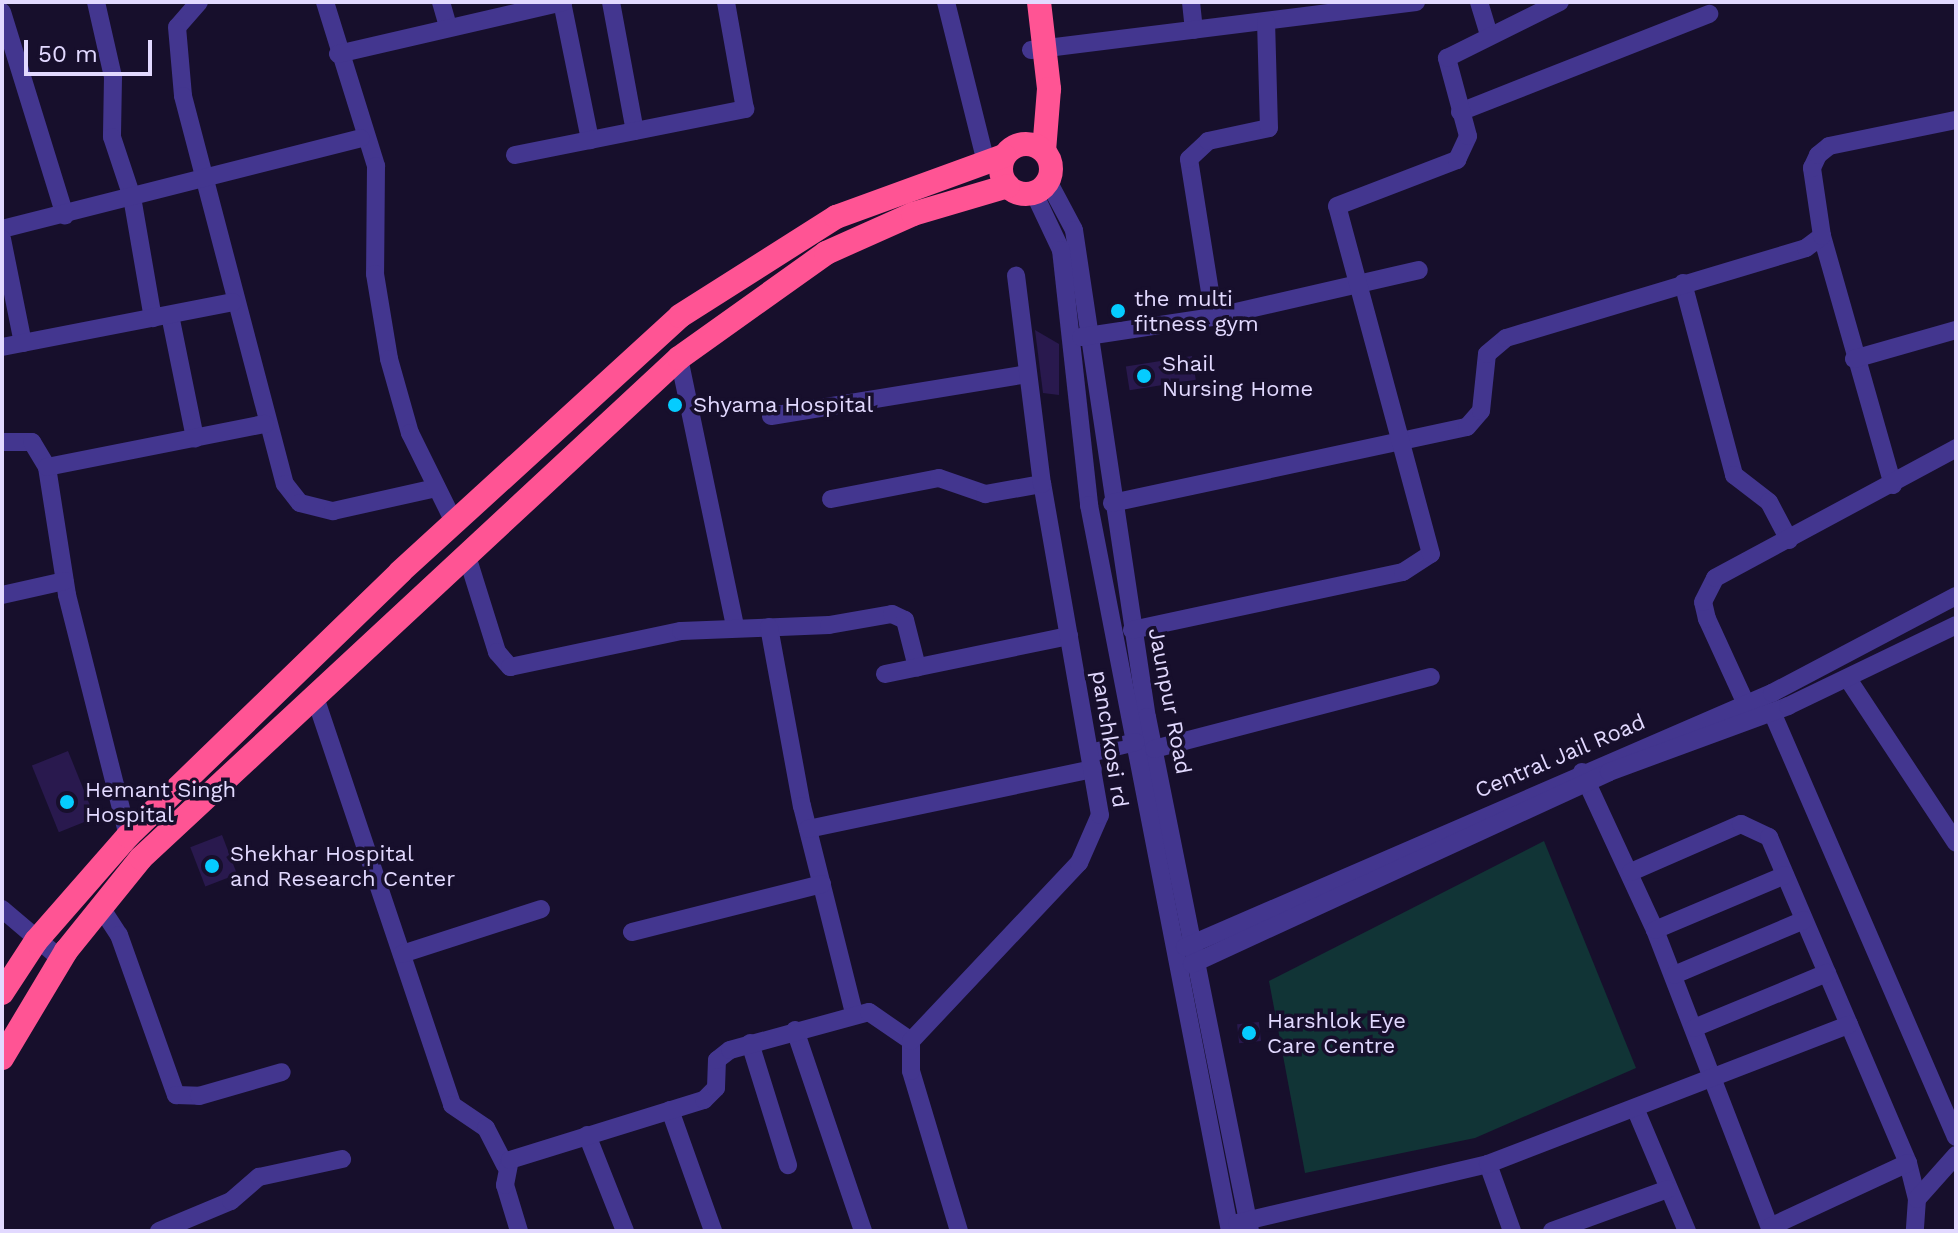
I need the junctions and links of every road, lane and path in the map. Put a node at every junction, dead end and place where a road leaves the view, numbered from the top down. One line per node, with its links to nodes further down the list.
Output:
1 (96, 2): 35 (street)
2 (199, 2): 32 (street)
3 (325, 2): 23 (street)
4 (441, 2): 19 (street)
5 (562, 2): 19 (street); 28 (street)
6 (611, 2): 26 (street)
7 (726, 2): 26 (street)
8 (946, 2): 31 (street)
9 (1024, 2): 22 (highway)
10 (1039, 2): 22 (highway)
11 (1191, 2): 20 (street)
12 (1416, 2): 15 (street)
13 (1479, 2): 21 (street)
14 (1560, 2): 21 (street)
15 (1329, 7): 18 (street)
16 (2, 12): 36 (street)
17 (1709, 14): 24 (street)
18 (1266, 22): 20 (street); 46 (street)
19 (448, 26): 23 (street)
20 (1194, 30): 22 (street)
21 (1489, 34): 24 (street)
22 (1038, 49): 29 (highway)
23 (338, 54): 27 (street)
24 (1460, 112): 43 (street)
25 (1956, 120): 38 (street)
26 (635, 131): 28 (street)
27 (361, 138): 32 (street); 63 (street)
28 (590, 140): 30 (street)
29 (1035, 148): 31 (highway); 34 (highway)
30 (515, 155)
31 (995, 159): 33 (highway); 66 (highway)
32 (206, 181): 35 (street); 44 (street)
33 (1008, 186): 34 (highway); 51 (highway)
34 (1041, 187): 48 (street, Jaunpur Road)
35 (132, 197): 36 (street); 45 (street)
36 (65, 215): 37 (street)
37 (2, 229)
38 (1822, 236): 42 (street); 52 (street)
39 (2, 239): 49 (street)
40 (1419, 270): 43 (street)
41 (1016, 276): 53 (street, panchkosi rd)
42 (1683, 283): 58 (street); 67 (street)
43 (1356, 287): 46 (street); 58 (street)
44 (233, 302): 45 (street); 55 (street)
45 (162, 316): 49 (street); 56 (street)
46 (1214, 317): 48 (street)
47 (1956, 330): 52 (street)
48 (1081, 337): 65 (street, Jaunpur Road); 84 (street, Jaunpur Road)
49 (23, 343): 50 (street)
50 (2, 347)
51 (679, 358): 68 (highway); 73 (street)
52 (1854, 359): 62 (street)
53 (1027, 374): 54 (street); 61 (street, panchkosi rd)
54 (771, 416)
55 (265, 424): 56 (street); 63 (street)
56 (195, 438): 60 (street)
57 (2, 442): 60 (street)
58 (1398, 443): 65 (street); 75 (street)
59 (1956, 448): 62 (street)
60 (47, 467): 69 (street)
61 (1042, 484): 64 (street); 76 (street, panchkosi rd)
62 (1893, 485): 67 (street)
63 (436, 488): 66 (street)
64 (831, 499)
65 (1112, 503): 75 (street, Jaunpur Road)
66 (454, 522): 88 (highway)
67 (1789, 540): 82 (street)
68 (466, 553): 73 (street); 81 (highway)
69 (64, 581): 70 (street); 88 (street)
70 (2, 595)
71 (1956, 596): 82 (street, Central Jail Road)
72 (1956, 625): 80 (street)
73 (735, 627): 74 (street)
74 (769, 627): 77 (street); 87 (street)
75 (1132, 630): 84 (street, Jaunpur Road)
76 (1069, 636): 77 (street); 85 (street, panchkosi rd)
77 (917, 667): 78 (street)
78 (885, 674)
79 (1431, 677): 84 (street)
80 (1848, 679): 83 (street); 89 (street)
81 (315, 697): 93 (highway); 100 (street)
82 (1746, 704): 86 (street, Central Jail Road)
83 (1772, 712): 86 (street); 118 (street)
84 (1145, 745): 85 (street); 101 (street, Jaunpur Road)
85 (1092, 761): 87 (street); 110 (street, panchkosi rd)
86 (1584, 777): 90 (street); 101 (street, Central Jail Road)
87 (808, 829): 92 (street)
88 (128, 836): 99 (highway)
89 (1956, 843)
90 (1631, 872): 91 (street); 97 (street)
91 (1785, 875): 96 (street); 97 (street)
92 (822, 884): 98 (street); 106 (street)
93 (100, 906): 102 (highway); 113 (street)
94 (2, 909): 99 (street)
95 (541, 909): 100 (street)
96 (1804, 920): 103 (street); 104 (street)
97 (1655, 930): 104 (street)
98 (632, 932)
99 (36, 941): 102 (street); 105 (highway)
100 (402, 954): 123 (street)
101 (1189, 956): 128 (street, Jaunpur Road); 129 (street, Jaunpur Road)
102 (61, 959): 112 (highway)
103 (1827, 973): 107 (street); 108 (street)
104 (1674, 975): 108 (street)
105 (2, 993)
106 (854, 1013): 109 (street); 110 (street)
107 (1849, 1025): 114 (street); 121 (street)
108 (1694, 1028): 114 (street)
109 (795, 1030): 111 (street); 135 (street)
110 (911, 1041): 136 (street)
111 (750, 1043): 116 (street); 124 (street)
112 (2, 1058)
113 (282, 1072)
114 (1714, 1079): 115 (street); 130 (street)
115 (1635, 1108): 122 (street); 125 (street)
116 (670, 1110): 117 (street); 134 (street)
117 (587, 1135): 123 (street); 133 (street)
118 (1956, 1137)
119 (1956, 1155): 126 (street)
120 (342, 1159): 131 (street)
121 (1908, 1163): 126 (street); 130 (street)
122 (1488, 1164): 128 (street); 137 (street)
123 (505, 1165): 132 (street)
124 (788, 1165)
125 (1668, 1189): 127 (street); 139 (street)
126 (1917, 1199): 140 (street)
127 (1591, 1224): 138 (street)
128 (1250, 1226): 129 (street)
129 (1230, 1228)
130 (1771, 1229)
131 (159, 1231)
132 (519, 1231)
133 (625, 1231)
134 (713, 1231)
135 (863, 1231)
136 (959, 1231)
137 (1512, 1231)
138 (1552, 1231)
139 (1687, 1231)
140 (1915, 1231)

